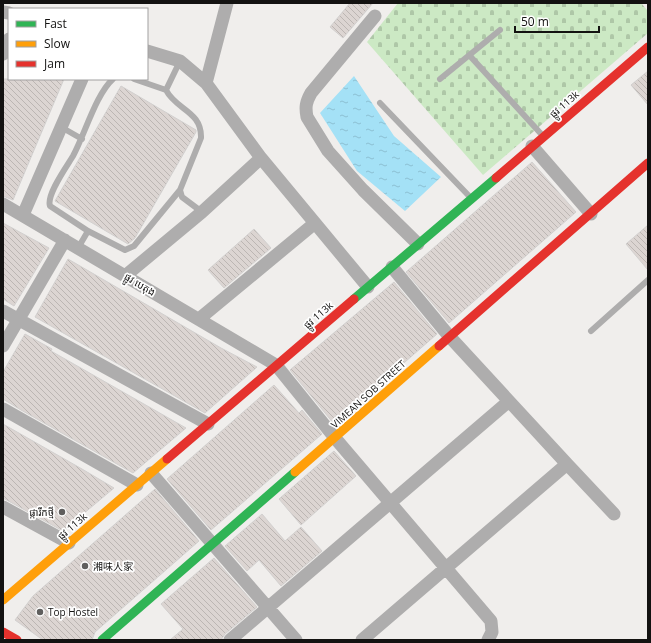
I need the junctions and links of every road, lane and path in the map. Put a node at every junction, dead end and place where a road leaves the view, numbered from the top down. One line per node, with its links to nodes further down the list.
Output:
1 (227, 3): 14 (street)
2 (375, 16): 32 (street)
3 (500, 30): 8 (lane)
4 (8, 42): 7 (street)
5 (648, 47): 18 (main road, ផ្លូវ 113k)
6 (148, 51): 9 (street)
7 (3, 54)
8 (470, 56): 10 (lane); 18 (lane)
9 (180, 61): 14 (street); 15 (lane)
10 (440, 79)
11 (82, 80): 17 (street)
12 (112, 80): 19 (lane)
13 (137, 80): 15 (lane)
14 (206, 83): 21 (street)
15 (166, 90): 23 (lane)
16 (380, 102): 24 (lane)
17 (61, 127): 19 (lane); 28 (street)
18 (544, 136): 20 (main road, ផ្លូវ 113k)
19 (82, 139): 30 (lane)
20 (532, 146): 24 (main road, ផ្លូវ 113k); 27 (street)
21 (261, 158): 26 (street); 29 (street)
22 (648, 163): 27 (main road, VIMEAN SOB STREET)
23 (180, 190): 26 (lane); 30 (lane)
24 (471, 198): 32 (main road, ផ្លូវ 113k)
25 (3, 204): 28 (street, ផ្លូវ បេតុង)
26 (202, 212): 35 (street)
27 (591, 214): 42 (main road, VIMEAN SOB STREET)
28 (23, 215): 31 (street, ផ្លូវ បេតុង)
29 (315, 223): 37 (street); 39 (street)
30 (88, 231): 33 (lane)
31 (64, 240): 33 (street, ផ្លូវ បេតុង); 40 (street)
32 (418, 244): 34 (main road, ផ្លូវ 113k)
33 (78, 248): 35 (street, ផ្លូវ បេតុង)
34 (392, 267): 37 (main road, ផ្លូវ 113k); 42 (street)
35 (125, 276): 39 (street, ផ្លូវ បេតុង)
36 (648, 280): 41 (lane)
37 (368, 287): 44 (main road, ផ្លូវ 113k)
38 (3, 310): 40 (street)
39 (199, 319): 44 (street, ផ្លូវ បេតុង)
40 (19, 320): 43 (street); 47 (street)
41 (591, 331)
42 (448, 336): 45 (street); 48 (main road, VIMEAN SOB STREET)
43 (3, 346)
44 (276, 365): 47 (main road, ផ្លូវ 113k); 48 (street)
45 (508, 402): 49 (street); 52 (street)
46 (3, 409): 51 (street)
47 (208, 424): 50 (main road, ផ្លូវ 113k)
48 (335, 438): 52 (street); 56 (main road, VIMEAN SOB STREET)
49 (567, 464): 54 (street); 57 (street)
50 (151, 473): 51 (main road, ផ្លូវ 113k); 56 (street)
51 (137, 484): 55 (main road, ផ្លូវ 113k)
52 (391, 502): 57 (street); 59 (street)
53 (3, 507): 55 (street)
54 (614, 514)
55 (69, 543): 58 (main road, ផ្លូវ 113k)
56 (213, 543): 59 (street); 62 (main road, VIMEAN SOB STREET)
57 (446, 567): 65 (street); 66 (street)
58 (3, 600)
59 (267, 607): 63 (street); 64 (street)
60 (3, 632): 61 (main road)
61 (16, 640)
62 (102, 640)
63 (230, 640)
64 (296, 640)
65 (362, 640)
66 (488, 640)

